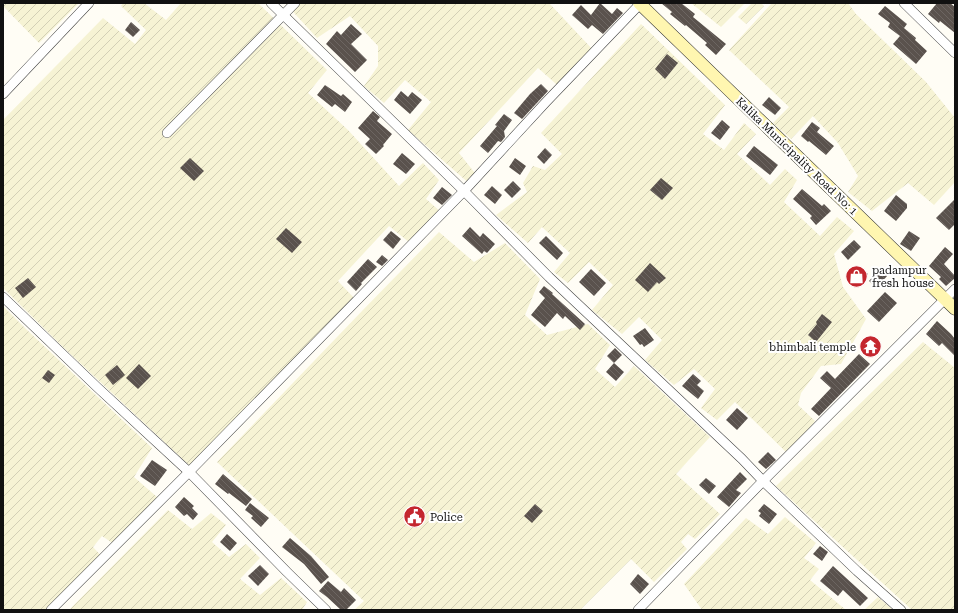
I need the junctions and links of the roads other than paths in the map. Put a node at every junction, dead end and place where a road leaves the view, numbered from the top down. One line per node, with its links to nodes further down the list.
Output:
1 (89, 3): 8 (street)
2 (272, 3): 6 (street)
3 (295, 3): 6 (street)
4 (640, 3): 10 (street); 13 (street, Kalika Municipality Road No: 1)
5 (904, 3): 7 (street)
6 (284, 15): 9 (street); 10 (street)
7 (955, 52)
8 (3, 94)
9 (167, 133)
10 (464, 191): 15 (street); 16 (street)
11 (955, 290): 13 (street)
12 (3, 297): 15 (street)
13 (944, 299): 14 (street, Kalika Municipality Road No: 1); 16 (street)
14 (955, 309)
15 (189, 472): 17 (street); 18 (street)
16 (763, 481): 19 (street); 20 (street)
17 (51, 610)
18 (326, 610)
19 (638, 610)
20 (901, 610)

